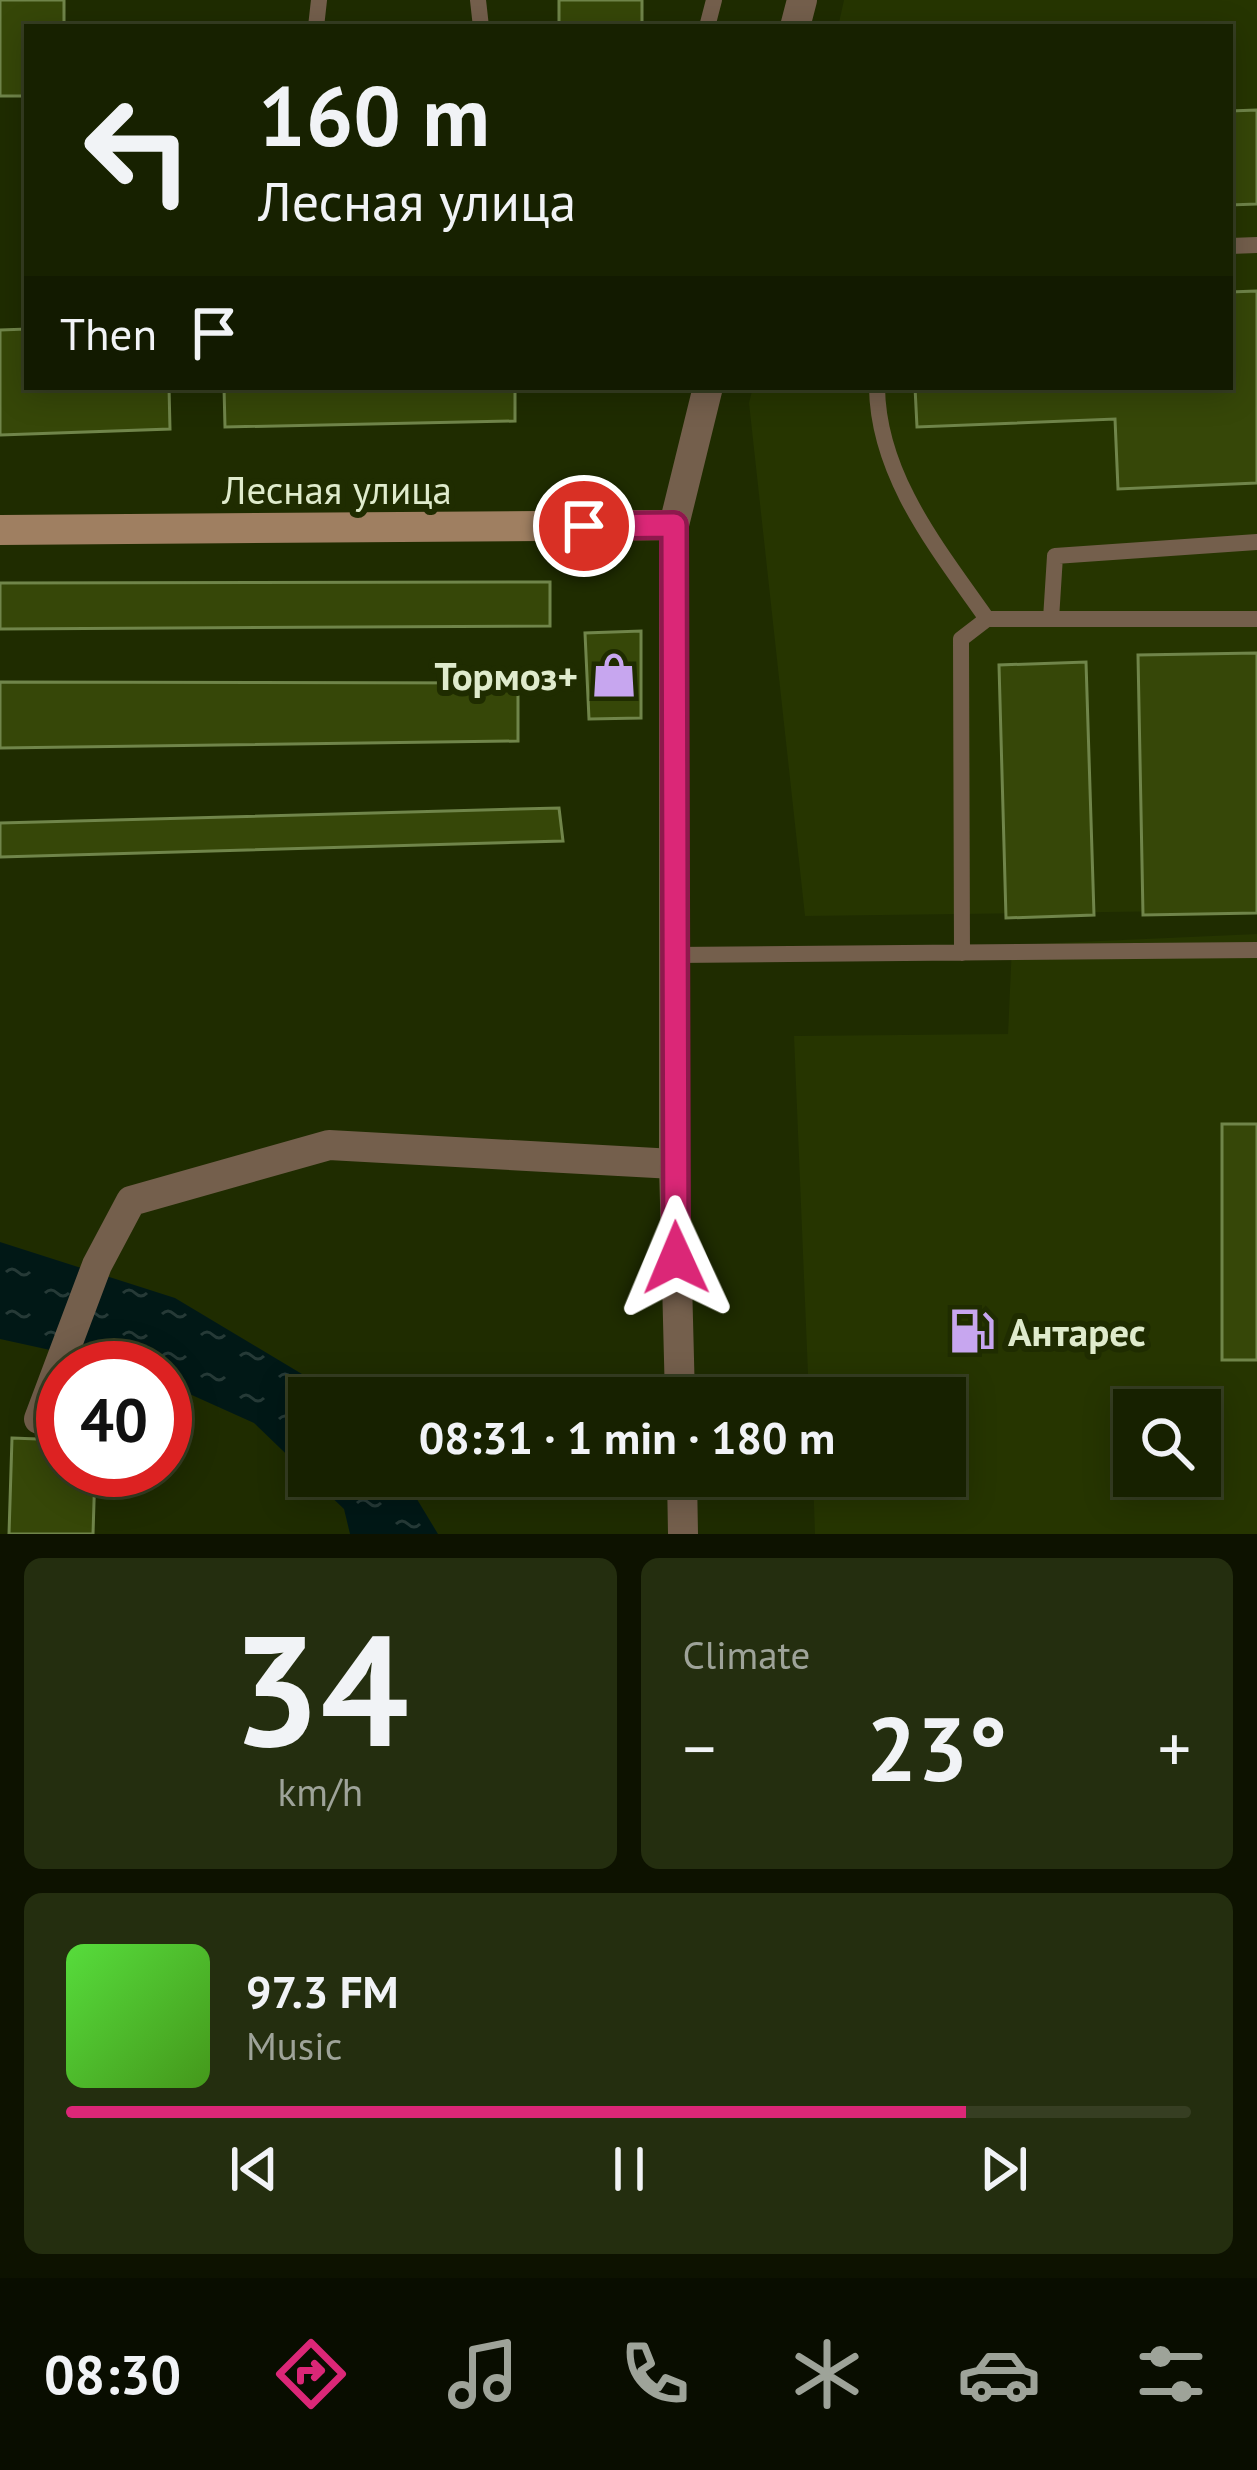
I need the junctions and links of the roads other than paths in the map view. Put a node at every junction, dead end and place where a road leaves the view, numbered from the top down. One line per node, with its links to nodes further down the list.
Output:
1 (707, 390): 3 (street)
2 (877, 390): 8 (lane)
3 (674, 525): 4 (main road, Лесная улица); 11 (street)
4 (0, 530)
5 (1257, 542): 6 (lane)
6 (1051, 619): 7 (lane); 8 (lane)
7 (1257, 619)
8 (987, 620): 10 (lane)
9 (1257, 950): 10 (lane)
10 (962, 953): 11 (lane)
11 (674, 956): 12 (street)
12 (674, 1164): 13 (street); 14 (street)
13 (68, 1341)
14 (679, 1377)
15 (682, 1497): 16 (street)
16 (683, 1534)

